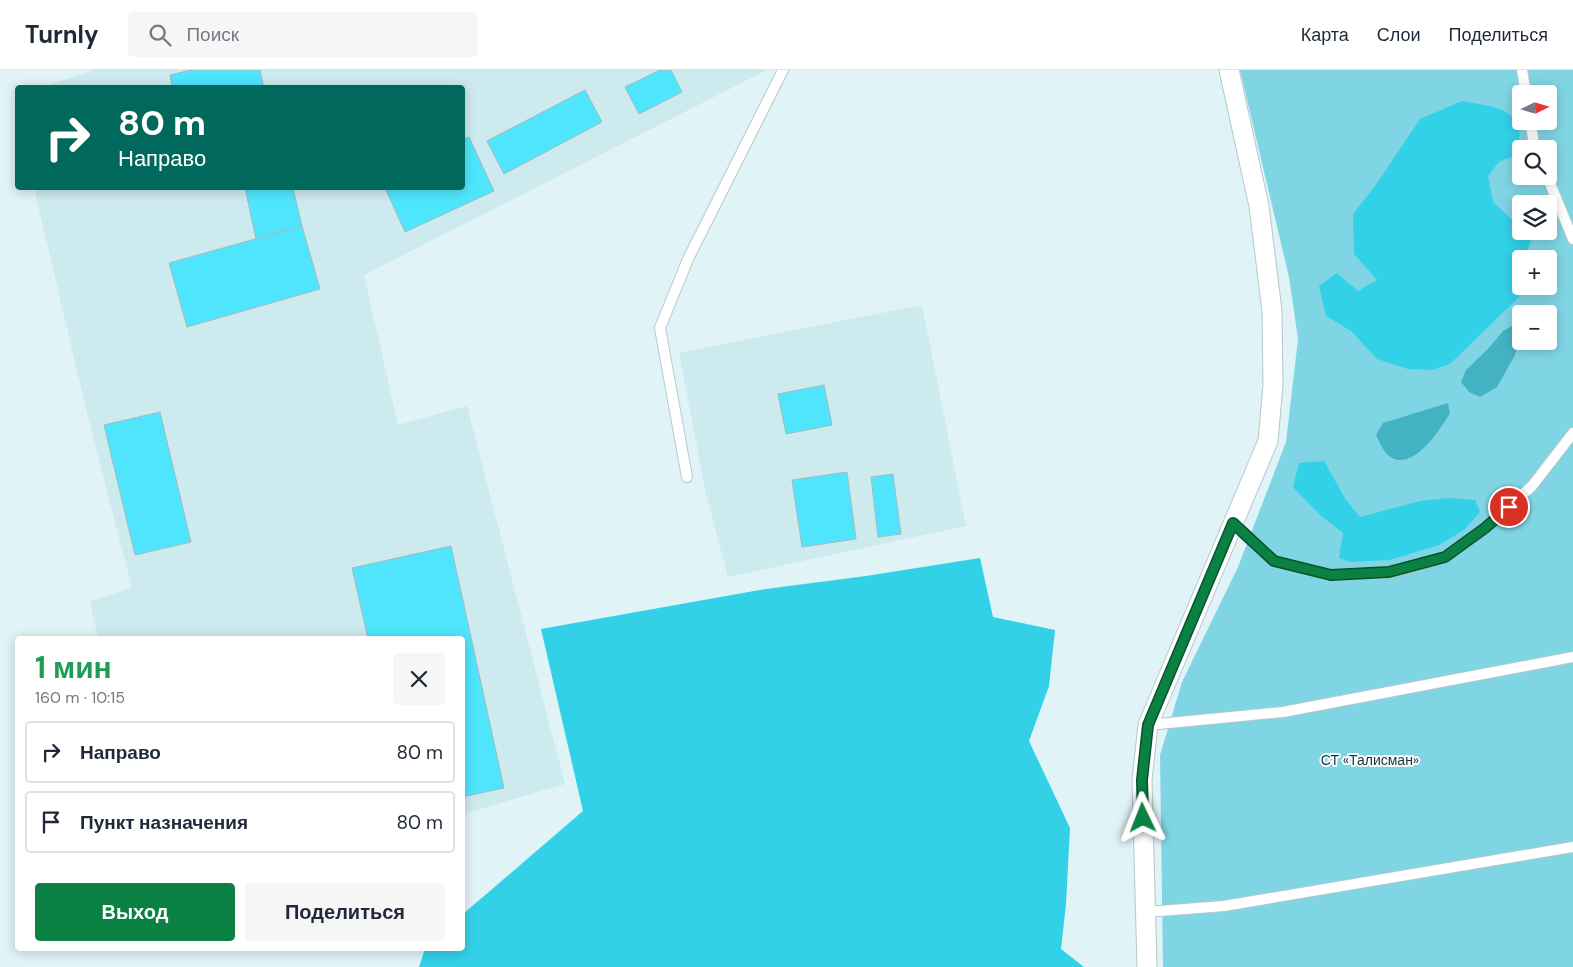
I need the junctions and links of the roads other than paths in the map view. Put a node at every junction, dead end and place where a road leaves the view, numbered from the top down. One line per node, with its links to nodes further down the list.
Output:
1 (783, 70): 8 (lane)
2 (1229, 70): 9 (street)
3 (1522, 70): 4 (lane)
4 (1524, 85)
5 (1551, 185): 6 (lane)
6 (1573, 239)
7 (1573, 433): 9 (lane)
8 (687, 477)
9 (1233, 523): 11 (street)
10 (1573, 657): 11 (lane)
11 (1148, 725): 13 (street)
12 (1573, 847): 13 (lane)
13 (1146, 912): 14 (street)
14 (1147, 967)

